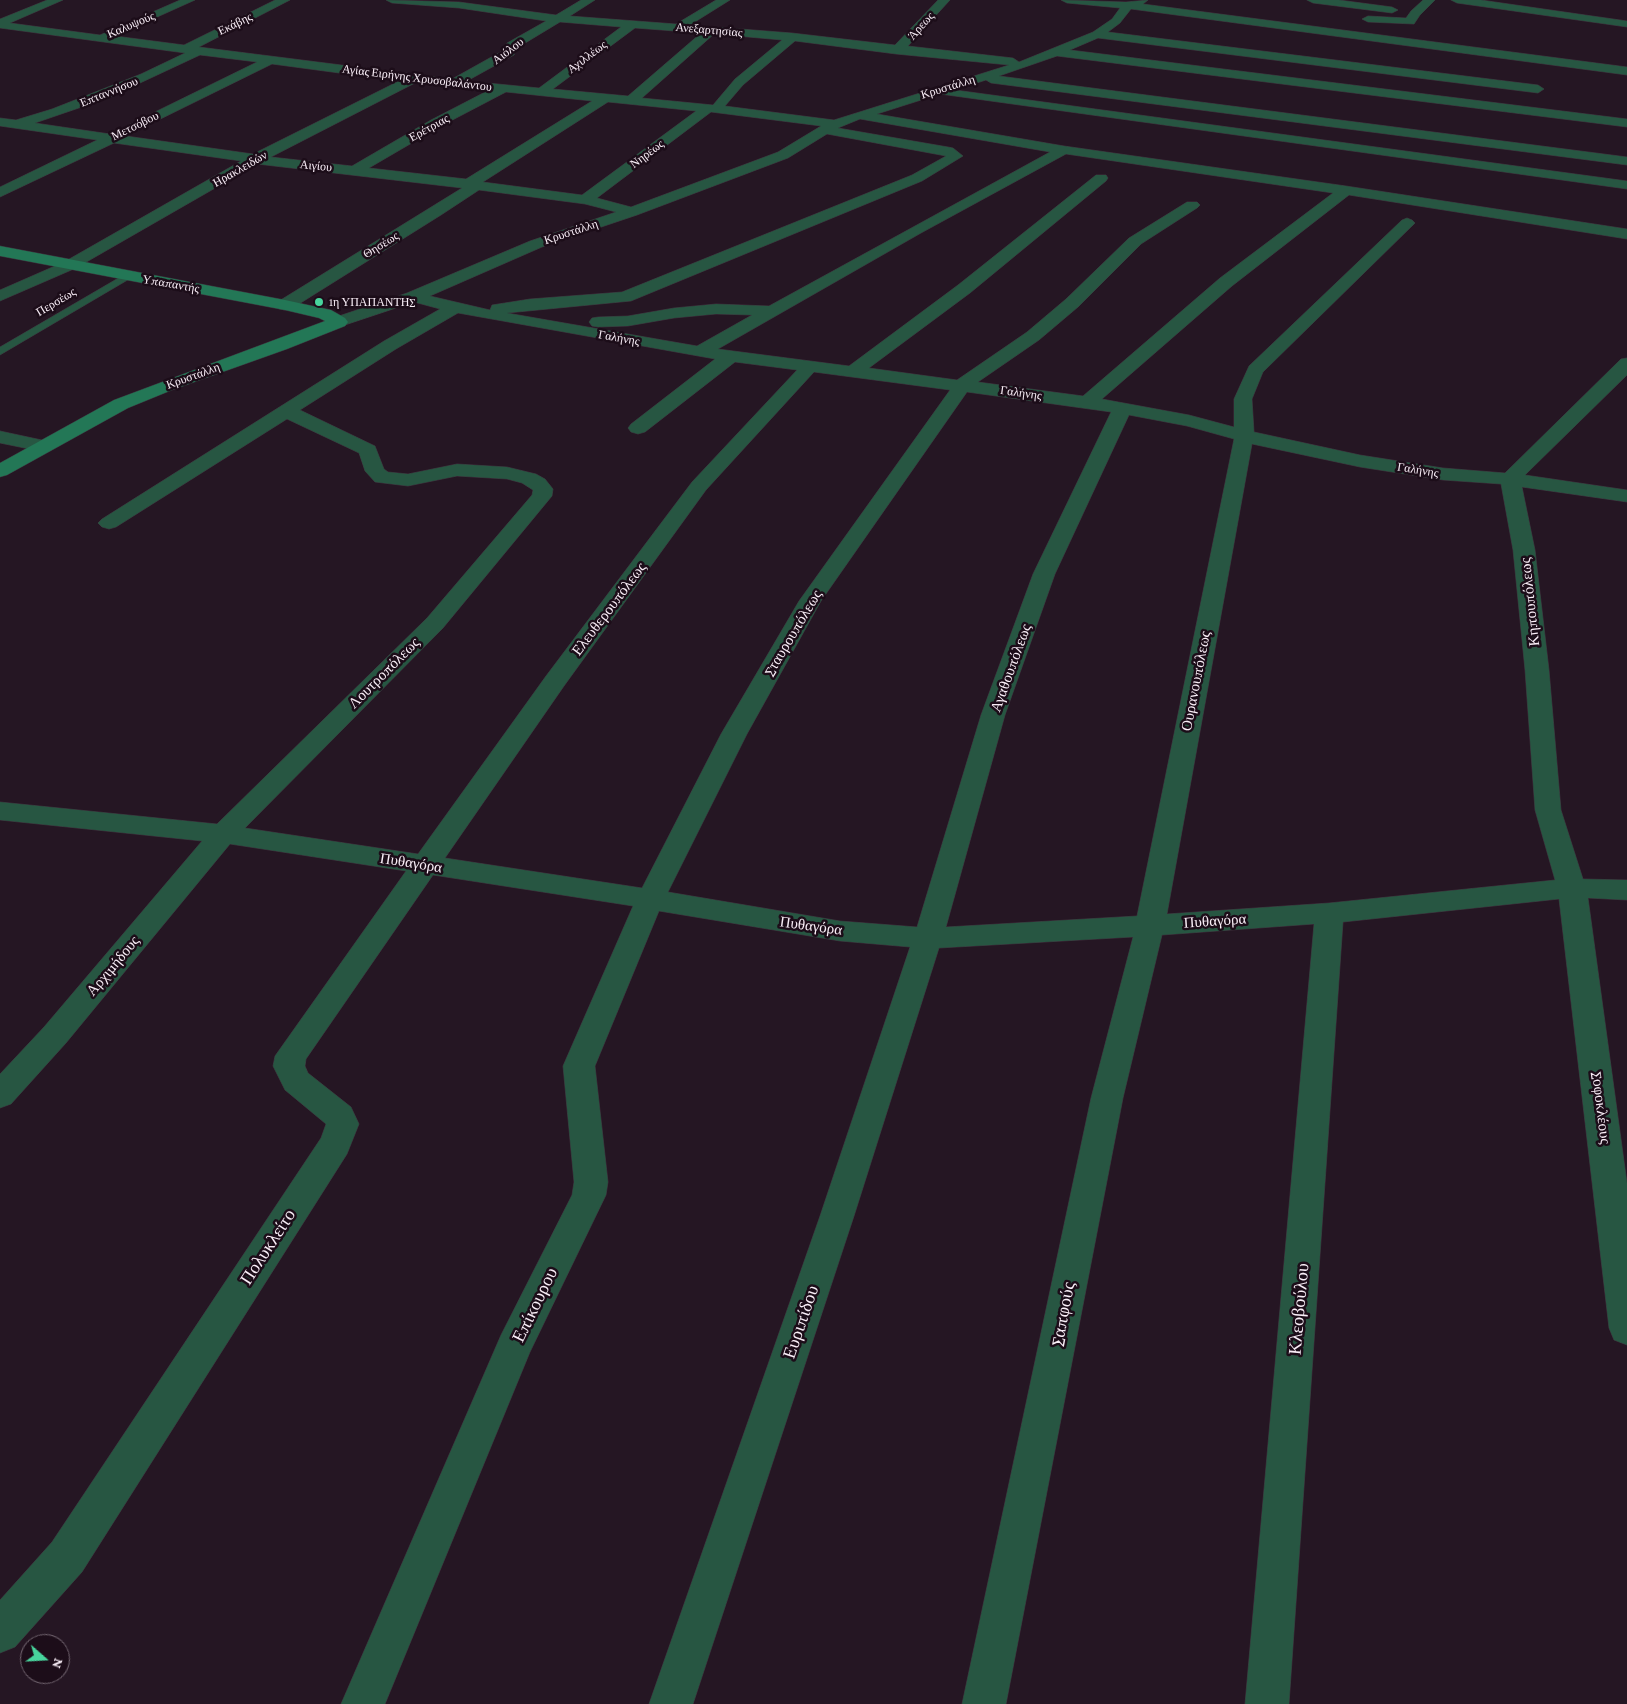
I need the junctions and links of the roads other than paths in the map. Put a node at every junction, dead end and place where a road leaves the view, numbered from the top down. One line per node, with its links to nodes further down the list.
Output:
1 (57, 0): 16 (street)
2 (189, 0): 22 (street, Καλυψούς)
3 (284, 0): 24 (street, Εκάβης)
4 (392, 0): 12 (street, Ανεξαρτησίας)
5 (589, 0): 15 (street, Αιόλου)
6 (724, 0): 19 (street)
7 (944, 0): 25 (street, Άρεως)
8 (1067, 0): 13 (street)
9 (1142, 0): 13 (street, Κρυστάλλη)
10 (1429, 0): 14 (street)
11 (1457, 0): 18 (street)
12 (449, 2): 15 (street, Ανεξαρτησίας)
13 (1128, 5): 21 (street, Κρυστάλλη); 29 (street)
14 (1310, 5)
15 (559, 18): 17 (street, Ανεξαρτησίας); 32 (street, Αιόλου)
16 (0, 24): 22 (street, Αγίας Ειρήνης Χρυσοβαλάντου)
17 (634, 24): 19 (street, Ανεξαρτησίας); 36 (street, Αχιλλέως)
18 (1627, 24)
19 (678, 28): 20 (street, Ανεξαρτησίας)
20 (711, 31): 23 (street, Ανεξαρτησίας); 38 (street)
21 (1097, 34): 26 (street, Κρυστάλλη); 34 (street)
22 (100, 38): 24 (street, Αγίας Ειρήνης Χρυσοβαλάντου)
23 (792, 38): 25 (street, Ανεξαρτησίας); 40 (street, Νηρέως)
24 (192, 50): 27 (street, Αγίας Ειρήνης Χρυσοβαλάντου); 44 (street, Επταννήσου)
25 (896, 50): 28 (street, Ανεξαρτησίας)
26 (1056, 52): 28 (street, Κρυστάλλη); 39 (street)
27 (271, 60): 31 (street, Αγίας Ειρήνης Χρυσοβαλάντου); 48 (street, Μετσόβου)
28 (1025, 64): 30 (street, Κρυστάλλη)
29 (1627, 71)
30 (978, 78): 35 (street, Κρυστάλλη); 46 (street)
31 (413, 79): 32 (street, Αγίας Ειρήνης Χρυσοβαλάντου); 50 (street, Ηρακλειδών)
32 (452, 84): 33 (street, Αγίας Ειρήνης Χρυσοβαλάντου)
33 (504, 88): 36 (street, Αγίας Ειρήνης Χρυσοβαλάντου); 53 (street, Ερέτριας)
34 (1538, 89)
35 (938, 91): 41 (street, Κρυστάλλη); 57 (street)
36 (541, 92): 37 (street, Αγίας Ειρήνης Χρυσοβαλάντου)
37 (604, 98): 38 (street, Αγίας Ειρήνης Χρυσοβαλάντου); 56 (street, Θησέως)
38 (631, 101): 40 (street, Αγίας Ειρήνης Χρυσοβαλάντου)
39 (1409, 106): 43 (street); 46 (street)
40 (712, 108): 45 (street, Αγίας Ειρήνης Χρυσοβαλάντου); 60 (street, Νηρέως)
41 (859, 115): 45 (street, Κρυστάλλη); 49 (street)
42 (0, 122): 44 (street, Αιγίου)
43 (1627, 123)
44 (23, 126): 47 (street, Επταννήσου); 48 (street, Αιγίου)
45 (830, 128): 62 (street, Κρυστάλλη); 73 (street, Αγίας Ειρήνης Χρυσοβαλάντου)
46 (1403, 133): 51 (street)
47 (8, 137)
48 (110, 139): 50 (street, Αιγίου); 59 (street, Μετσόβου)
49 (1064, 150): 58 (street); 72 (street)
50 (255, 159): 52 (street, Αιγίου); 54 (street, Ηρακλειδών)
51 (1627, 161)
52 (284, 162): 53 (street, Αιγίου); 54 (street)
53 (356, 170): 56 (street, Αιγίου)
54 (232, 172): 66 (street, Ηρακλειδών)
55 (1101, 178): 83 (street)
56 (472, 184): 60 (street, Αιγίου); 70 (street, Θησέως)
57 (1627, 185)
58 (1346, 190): 64 (street); 85 (street)
59 (0, 193)
60 (585, 200): 62 (street, Αιγίου)
61 (1192, 205): 84 (street)
62 (632, 212): 69 (street, Κρυστάλλη)
63 (1407, 223): 89 (street, Ουρανουπόλεως)
64 (1627, 234)
65 (0, 251): 66 (street, Υπαπαντής)
66 (70, 265): 67 (street, Υπαπαντής); 68 (street, Ηρακλειδών)
67 (127, 276): 70 (street, Υπαπαντής); 77 (lane, Περσέως)
68 (0, 296)
69 (413, 297): 71 (street, Γαλήνης); 74 (street, Κρυστάλλη)
70 (285, 305): 74 (street, Υπαπαντής)
71 (454, 308): 73 (street, Γαλήνης); 87 (street)
72 (773, 311): 75 (street); 79 (street)
73 (479, 313): 75 (street, Γαλήνης)
74 (339, 322): 91 (street, Κρυστάλλη)
75 (559, 327): 79 (street, Γαλήνης)
76 (7, 336): 77 (lane)
77 (22, 339): 78 (lane, Περσέως)
78 (0, 352)
79 (700, 352): 80 (street, Γαλήνης)
80 (731, 356): 82 (street, Γαλήνης); 88 (street)
81 (1627, 363): 93 (street)
82 (809, 367): 83 (street, Γαλήνης); 98 (street, Ελευθερουπόλεως)
83 (852, 372): 84 (street, Γαλήνης)
84 (963, 384): 85 (street, Γαλήνης); 101 (street, Σταυρουπόλεως)
85 (1087, 402): 86 (street, Γαλήνης)
86 (1122, 409): 89 (street, Γαλήνης); 104 (street, Αγαθουπόλεως)
87 (286, 411): 95 (street); 97 (street, Λουτροπόλεως)
88 (638, 428)
89 (1244, 436): 93 (street, Γαλήνης); 103 (street, Ουρανουπόλεως)
90 (0, 437): 91 (street)
91 (44, 446): 92 (street, Κρυστάλλη)
92 (0, 471)
93 (1510, 479): 94 (street, Γαλήνης); 99 (street, Κηπουπόλεως)
94 (1627, 496)
95 (109, 523)
96 (0, 811): 97 (street, Πυθαγόρα)
97 (223, 834): 98 (street, Πυθαγόρα); 105 (street, Αρχιμήδους)
98 (426, 865): 101 (street, Πυθαγόρα); 107 (street, Πολυκλείτο)
99 (1572, 888): 100 (street, Πυθαγόρα); 102 (street, Πυθαγόρα); 106 (street, Σοφοκλέους)
100 (1627, 890)
101 (650, 898): 104 (street, Πυθαγόρα); 108 (street, Επίκουρου)
102 (1329, 913): 103 (street, Πυθαγόρα); 111 (street, Κλεοβούλου)
103 (1150, 926): 104 (street, Πυθαγόρα); 110 (street, Σαπφούς)
104 (928, 938): 109 (street, Ευριπίδου)
105 (0, 1095)
106 (1627, 1328)
107 (0, 1632)
108 (362, 1704)
109 (671, 1704)
110 (984, 1704)
111 (1267, 1704)

